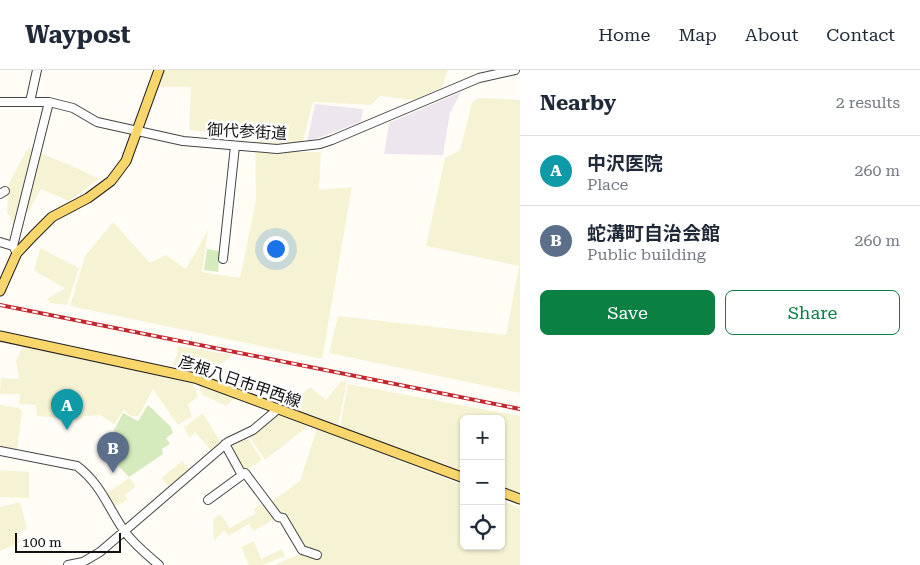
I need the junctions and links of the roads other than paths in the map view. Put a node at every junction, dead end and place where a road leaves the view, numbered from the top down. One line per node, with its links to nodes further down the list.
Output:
1 (37, 70): 5 (street)
2 (159, 70): 7 (main road)
3 (515, 70): 8 (street, 御代参街道)
4 (0, 102): 5 (street, 御代参街道)
5 (30, 102): 6 (street, 御代参街道)
6 (49, 102): 7 (street, 御代参街道); 10 (street)
7 (138, 131): 8 (street, 御代参街道); 10 (main road)
8 (235, 146): 11 (street)
9 (0, 242): 10 (street)
10 (15, 250): 12 (main road)
11 (223, 259)
12 (4, 271): 13 (main road)
13 (0, 291)
14 (0, 336): 15 (main road, 彦根八日市甲西線)
15 (278, 409): 16 (street); 19 (main road, 彦根八日市甲西線)
16 (225, 444): 18 (street); 23 (street)
17 (0, 451): 23 (street)
18 (242, 475): 22 (street); 24 (street)
19 (460, 477)
20 (505, 493): 21 (main road)
21 (520, 499)
22 (208, 500)
23 (124, 531): 25 (street); 26 (street)
24 (317, 555)
25 (68, 565)
26 (159, 565)

